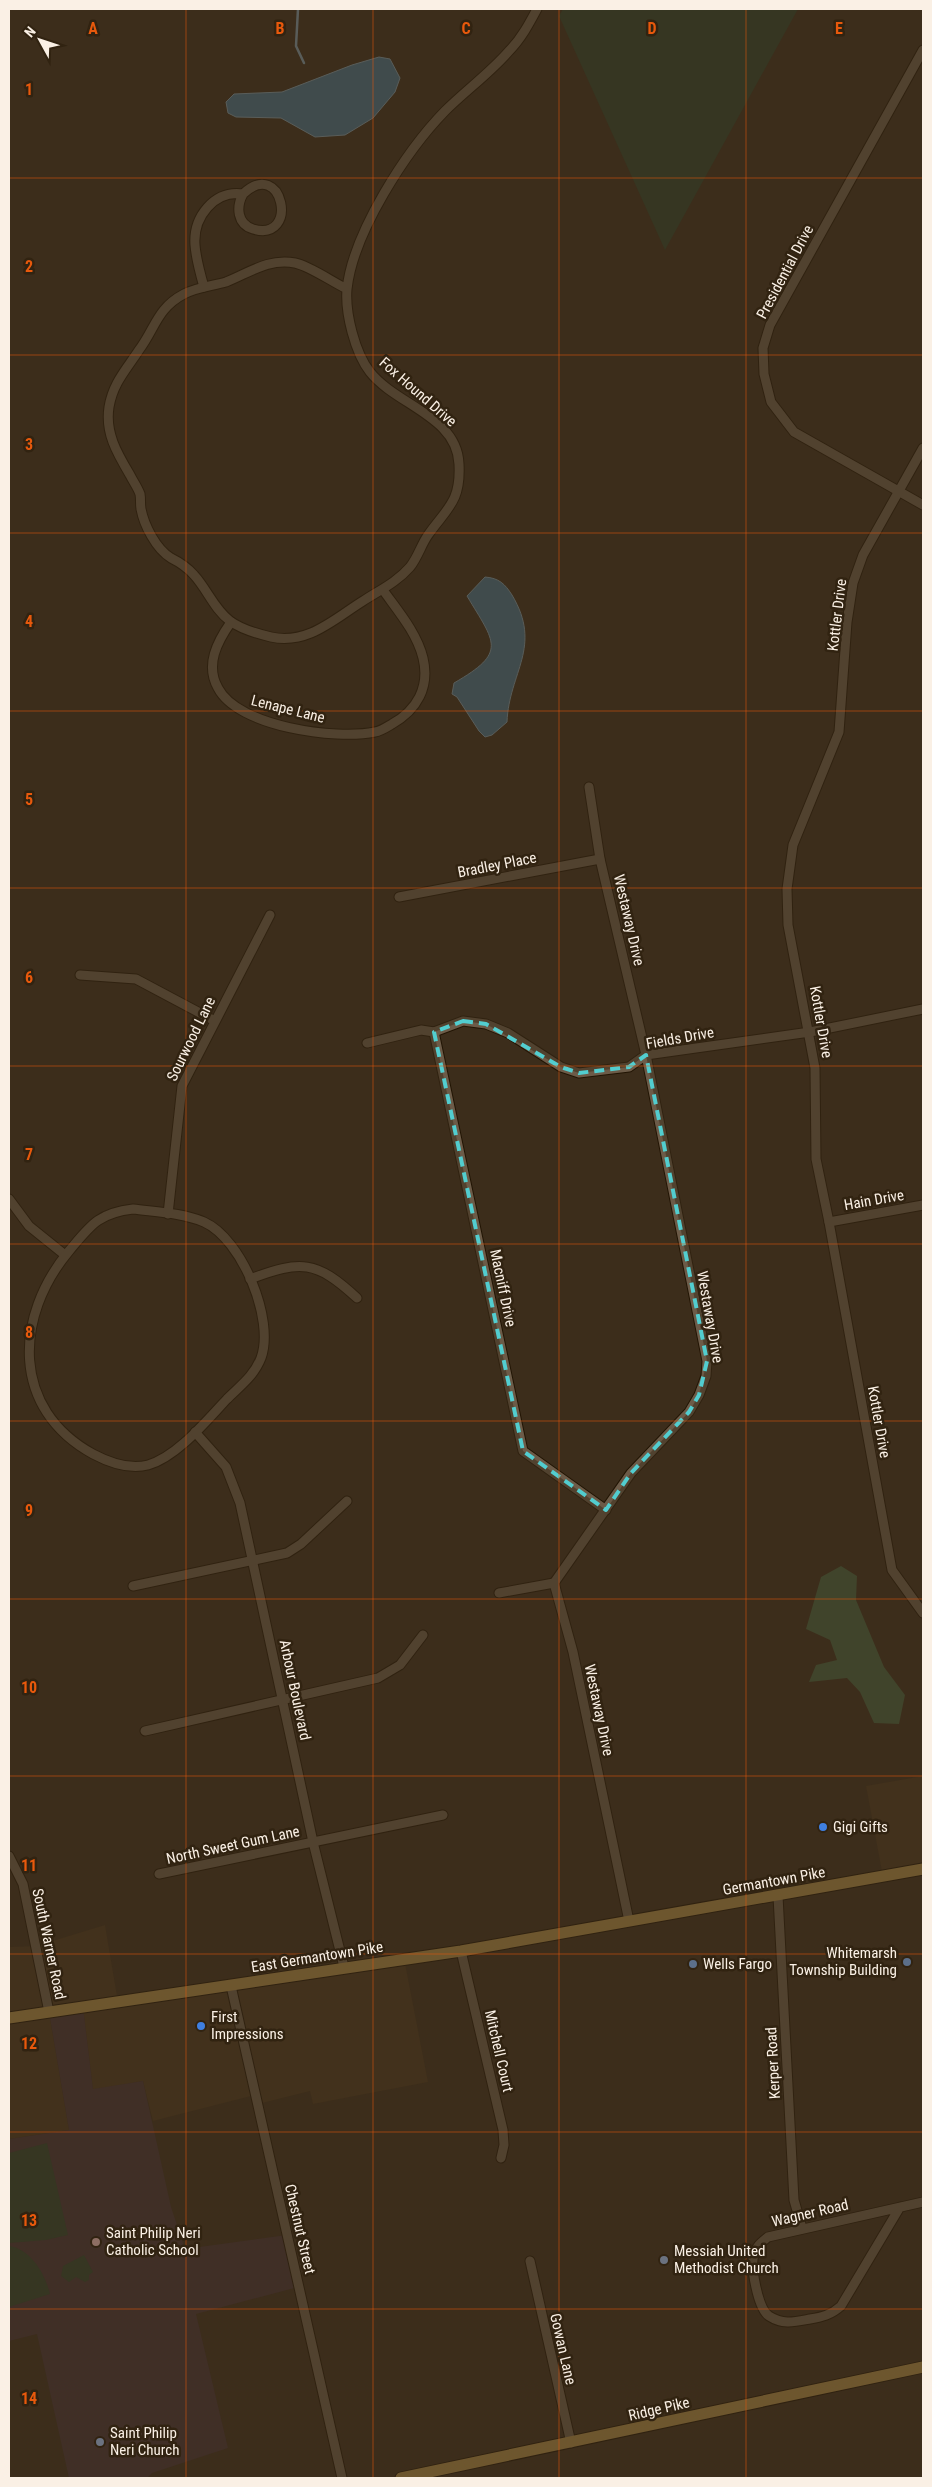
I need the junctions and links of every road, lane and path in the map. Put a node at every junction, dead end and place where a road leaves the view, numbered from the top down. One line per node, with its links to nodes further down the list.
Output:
1 (537, 9): 5 (street, Fox Hound Drive)
2 (923, 50): 7 (street, Presidential Drive)
3 (243, 194): 3 (street); 4 (street)
4 (204, 287): 5 (street, Fox Hound Drive); 10 (street, Fox Hound Drive)
5 (347, 289): 9 (street, Fox Hound Drive)
6 (923, 448): 7 (street, Kottler Drive)
7 (899, 492): 8 (street); 19 (street, Kottler Drive)
8 (923, 506)
9 (384, 590): 10 (street, Fox Hound Drive); 10 (street, Lenape Lane)
10 (231, 622)
11 (589, 787): 12 (street, Westaway Drive)
12 (600, 858): 13 (street, Bradley Place); 21 (street, Westaway Drive)
13 (399, 897)
14 (270, 915): 17 (street, Sourwood Lane)
15 (80, 975): 17 (street)
16 (923, 1009): 19 (street, Fields Drive)
17 (215, 1021): 24 (street, Sourwood Lane)
18 (434, 1032): 20 (street, Fields Drive); 21 (street, Fields Drive); 31 (street, Macniff Drive)
19 (810, 1032): 21 (street, Fields Drive); 25 (street, Kottler Drive)
20 (367, 1042)
21 (646, 1055): 31 (street, Westaway Drive)
22 (9, 1199): 26 (street)
23 (923, 1205): 25 (street, Hain Drive)
24 (168, 1214): 26 (street); 27 (street)
25 (829, 1222): 36 (street, Kottler Drive)
26 (65, 1255): 29 (street)
27 (250, 1279): 28 (street); 29 (street)
28 (357, 1298)
29 (195, 1432): 32 (street, Arbour Boulevard)
30 (347, 1501): 32 (street)
31 (606, 1510): 33 (street, Westaway Drive)
32 (254, 1561): 34 (street); 38 (street, Arbour Boulevard)
33 (554, 1583): 35 (street); 46 (street, Westaway Drive)
34 (133, 1586)
35 (499, 1593)
36 (923, 1613)
37 (423, 1635): 38 (street)
38 (282, 1699): 39 (street); 41 (street, Arbour Boulevard)
39 (145, 1731)
40 (443, 1815): 41 (street, North Sweet Gum Lane)
41 (313, 1842): 44 (street, North Sweet Gum Lane); 48 (street, Arbour Boulevard)
42 (9, 1856): 50 (street, South Warner Road)
43 (923, 1870): 45 (main road, Germantown Pike)
44 (159, 1874)
45 (778, 1896): 46 (main road, Germantown Pike); 55 (street, Kerper Road)
46 (629, 1921): 47 (main road, East Germantown Pike)
47 (461, 1951): 48 (main road, East Germantown Pike); 52 (street, Mitchell Court)
48 (344, 1967): 49 (main road, East Germantown Pike)
49 (231, 1986): 50 (main road, East Germantown Pike); 60 (street, Chestnut Street)
50 (49, 2012): 51 (main road, East Germantown Pike)
51 (9, 2018)
52 (502, 2158)
53 (923, 2202): 54 (street, Wagner Road)
54 (900, 2207): 55 (street, Wagner Road); 55 (street, Wagner Road)
55 (802, 2228)
56 (530, 2261): 58 (street, Gowan Lane)
57 (923, 2367): 58 (main road, Ridge Pike)
58 (570, 2443): 59 (main road, Ridge Pike)
59 (431, 2475): 61 (main road, Ridge Pike)
60 (342, 2478)
61 (401, 2478)

